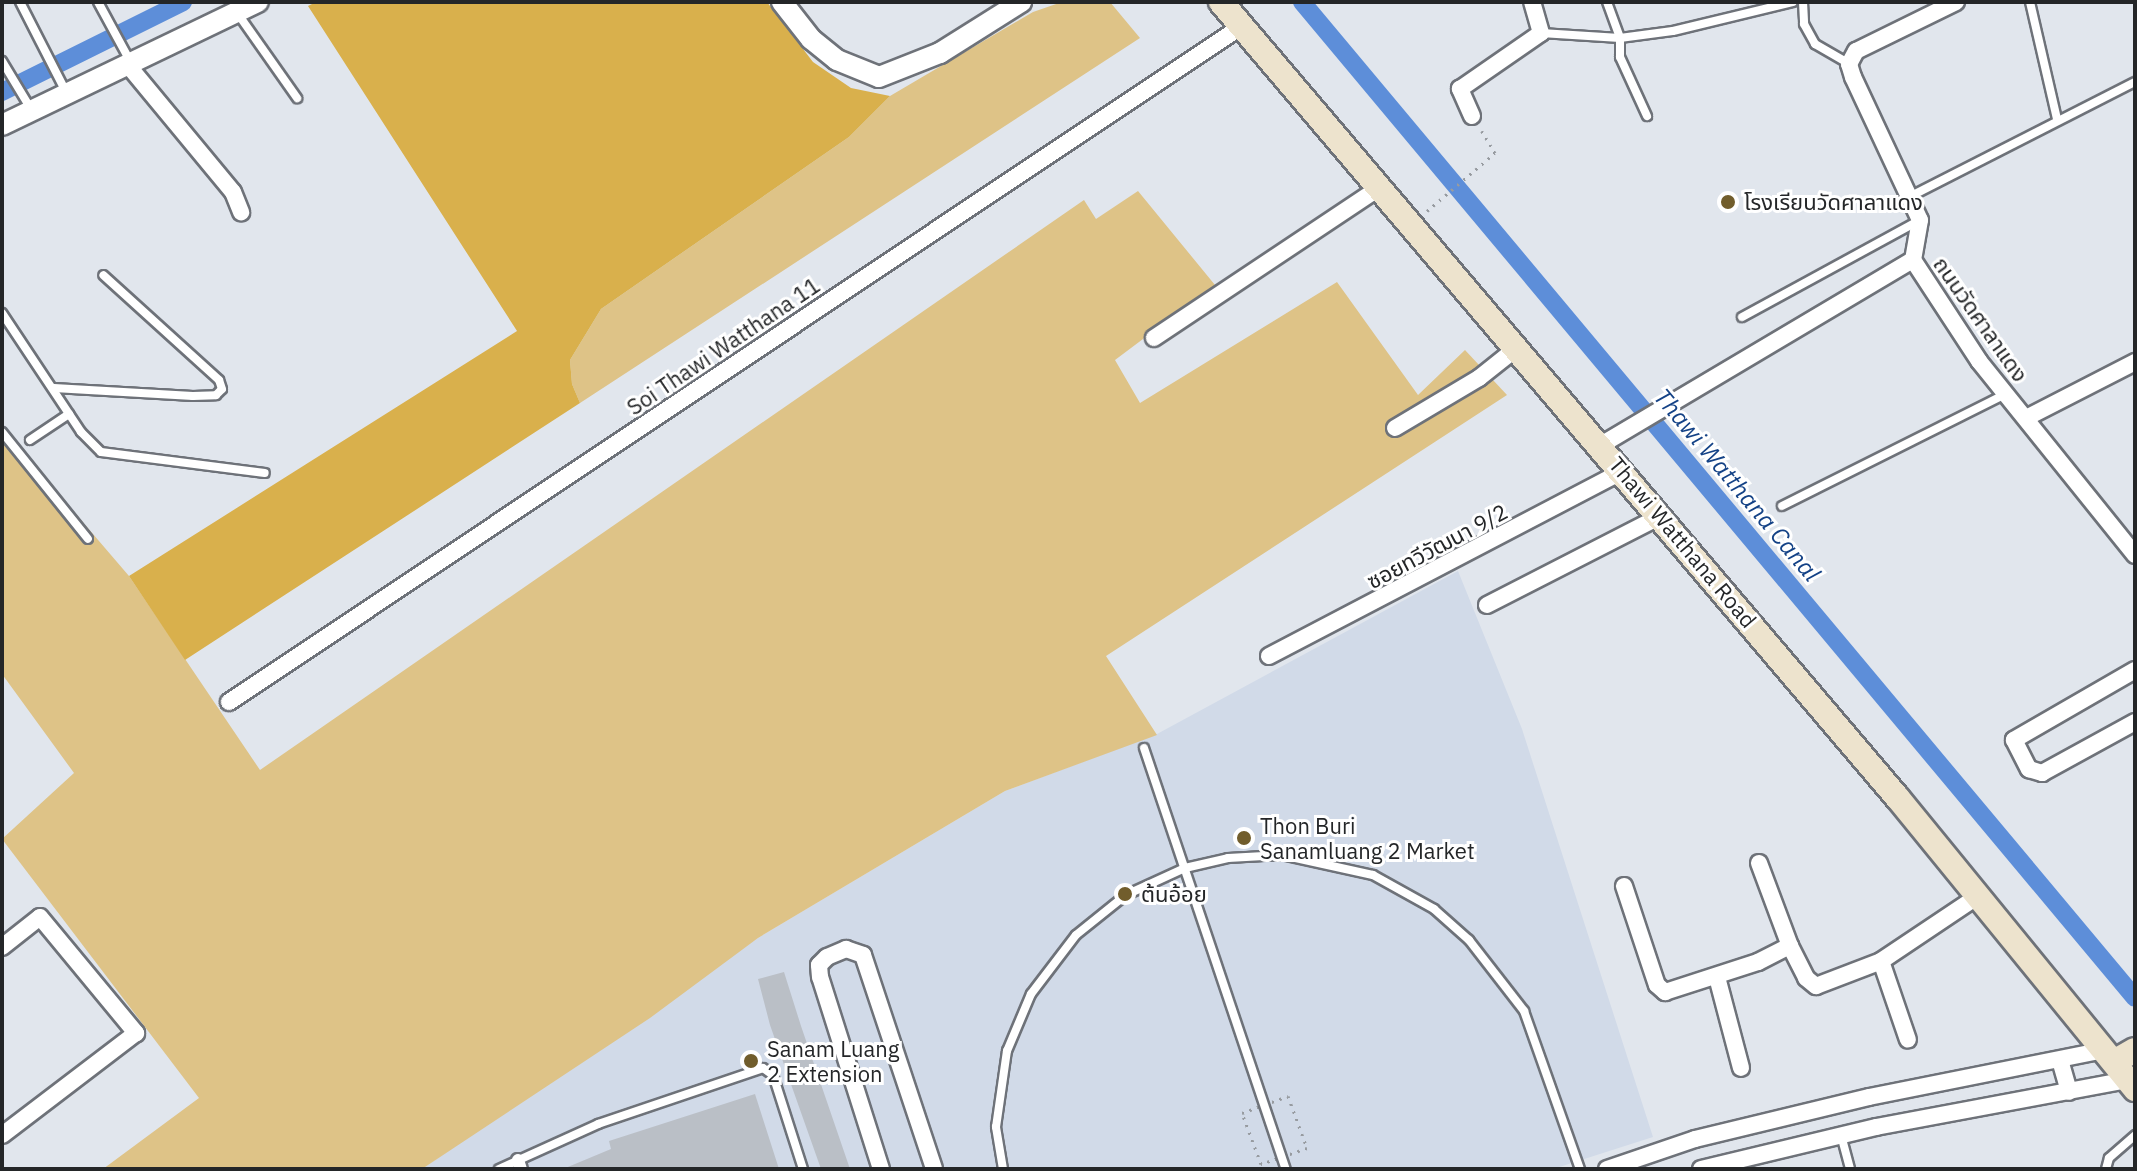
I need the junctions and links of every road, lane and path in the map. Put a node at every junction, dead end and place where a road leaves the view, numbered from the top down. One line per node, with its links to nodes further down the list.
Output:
1 (20, 2): 20 (lane)
2 (98, 2): 16 (lane)
3 (782, 2): 4 (street)
4 (1021, 2)
5 (1221, 2): 13 (main road, Thawi Watthana Road)
6 (1532, 2): 14 (street)
7 (1607, 2): 15 (lane)
8 (1793, 2): 15 (lane)
9 (1803, 2): 18 (lane)
10 (1956, 2): 18 (street)
11 (2030, 2): 25 (lane)
12 (239, 8): 16 (street); 21 (lane)
13 (1242, 26): 27 (main road, Thawi Watthana Road); 56 (street, Soi Thawi Watthana 11)
14 (1541, 33): 15 (lane); 23 (street)
15 (1620, 38): 24 (lane)
16 (128, 60): 20 (street); 30 (street)
17 (2, 61): 22 (lane)
18 (1849, 64): 28 (street)
19 (2135, 82): 25 (lane)
20 (63, 87): 22 (street)
21 (297, 98)
22 (27, 103): 26 (street)
23 (1472, 116): 29 (path)
24 (1647, 116)
25 (2057, 119): 28 (lane)
26 (2, 125)
27 (1380, 187): 36 (street); 37 (main road, Thawi Watthana Road)
28 (1911, 196): 31 (street)
29 (1426, 211)
30 (241, 212)
31 (1920, 220): 32 (street, ถนนวัดศาลาแดง); 35 (lane)
32 (1913, 260): 40 (street, ถนนวัดศาลาแดง); 46 (street)
33 (103, 275): 39 (lane)
34 (2, 313): 39 (lane)
35 (1742, 317)
36 (1154, 338)
37 (1518, 347): 43 (street); 46 (main road, Thawi Watthana Road)
38 (2135, 362): 42 (street)
39 (54, 388): 41 (lane)
40 (2006, 394): 42 (street, ถนนวัดศาลาแดง); 49 (lane)
41 (69, 414): 45 (lane); 48 (lane)
42 (2026, 418): 52 (street, ถนนวัดศาลาแดง)
43 (1395, 428)
44 (2, 432): 51 (lane)
45 (30, 440)
46 (1601, 445): 47 (main road, Thawi Watthana Road)
47 (1623, 471): 50 (main road, Thawi Watthana Road); 54 (street, ซอยทวีวัฒนา 9/2)
48 (265, 473)
49 (1782, 506)
50 (1661, 516): 53 (street); 62 (main road, Thawi Watthana Road)
51 (88, 539)
52 (2135, 555)
53 (1487, 605)
54 (1269, 656)
55 (2135, 670): 57 (street)
56 (229, 702)
57 (2135, 722)
58 (1144, 748): 60 (lane)
59 (1759, 863): 63 (street)
60 (1185, 868): 80 (lane); 81 (lane); 82 (lane)
61 (1624, 886): 66 (street)
62 (1978, 896): 65 (street); 69 (main road, Thawi Watthana Road)
63 (1790, 946): 65 (street); 66 (street)
64 (2, 947): 72 (street)
65 (1881, 961): 67 (street)
66 (1717, 977): 70 (street)
67 (1908, 1040)
68 (2060, 1060): 69 (street); 71 (street); 83 (street)
69 (2123, 1066): 71 (street)
70 (1741, 1068)
71 (2069, 1092): 73 (street)
72 (2, 1135)
73 (1841, 1135): 84 (street); 85 (lane)
74 (2135, 1135): 86 (lane)
75 (519, 1164): 76 (lane); 77 (lane)
76 (499, 1169)
77 (803, 1169)
78 (881, 1169): 79 (street)
79 (934, 1169)
80 (1003, 1169)
81 (1286, 1169)
82 (1580, 1169)
83 (1607, 1169)
84 (1701, 1169)
85 (1850, 1169)
86 (2106, 1169)

